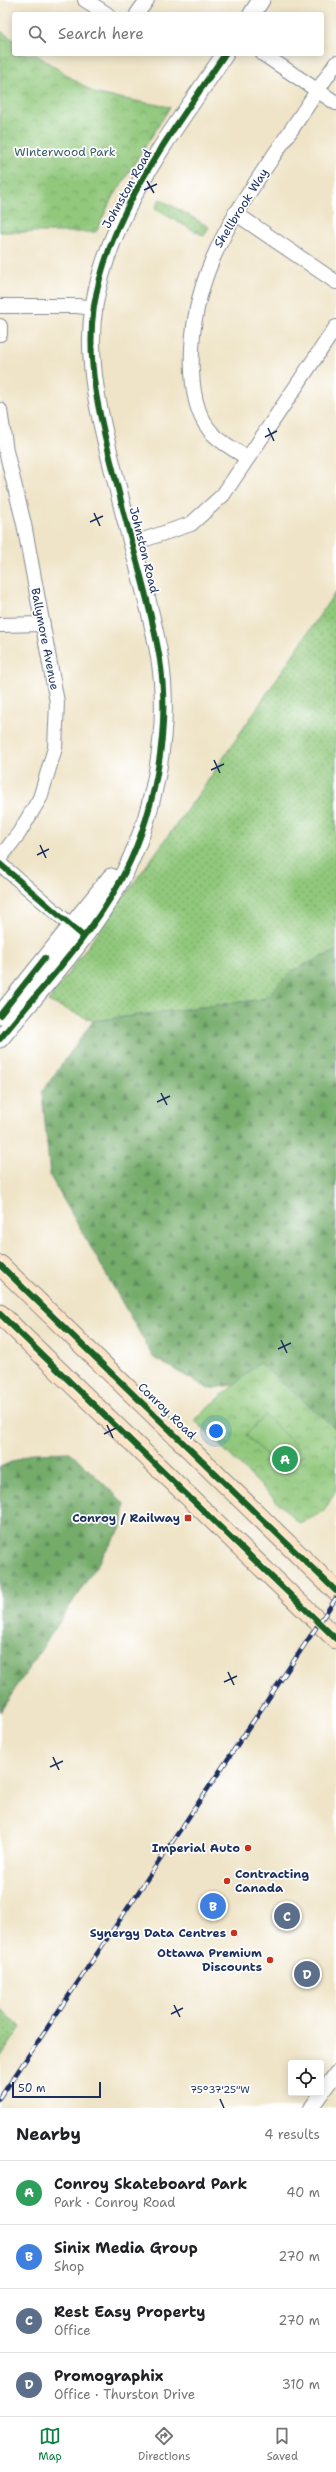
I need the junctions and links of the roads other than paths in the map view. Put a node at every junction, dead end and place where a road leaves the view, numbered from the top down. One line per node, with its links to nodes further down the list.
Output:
1 (85, 0): 4 (street)
2 (147, 0): 5 (street)
3 (261, 0): 6 (street)
4 (104, 12)
5 (138, 12)
6 (253, 12)
7 (224, 56): 15 (street, Johnston Road)
8 (266, 56): 10 (street)
9 (336, 63): 10 (street, Shellbrook Way)
10 (318, 91): 11 (street); 12 (street, Shellbrook Way)
11 (336, 104)
12 (235, 213): 13 (street); 21 (street, Shellbrook Way)
13 (336, 282)
14 (0, 306): 15 (street)
15 (94, 308): 22 (street, Johnston Road)
16 (0, 326): 18 (street)
17 (336, 327): 21 (street)
18 (0, 334)
19 (0, 410): 20 (street, Ballymore Avenue)
20 (3, 451): 24 (street, Ballymore Avenue)
21 (248, 458): 22 (street)
22 (131, 544): 27 (street, Johnston Road)
23 (0, 624): 24 (street)
24 (43, 624): 25 (street, Ballymore Avenue)
25 (0, 858)
26 (0, 864): 27 (street)
27 (77, 931): 28 (street, Johnston Road); 29 (street, Johnston Road)
28 (0, 1014)
29 (0, 1039)
30 (0, 1265): 32 (main road, Conroy Road)
31 (0, 1314): 33 (main road)
32 (336, 1590)
33 (336, 1639)
34 (336, 2074): 35 (street)
35 (311, 2108)

